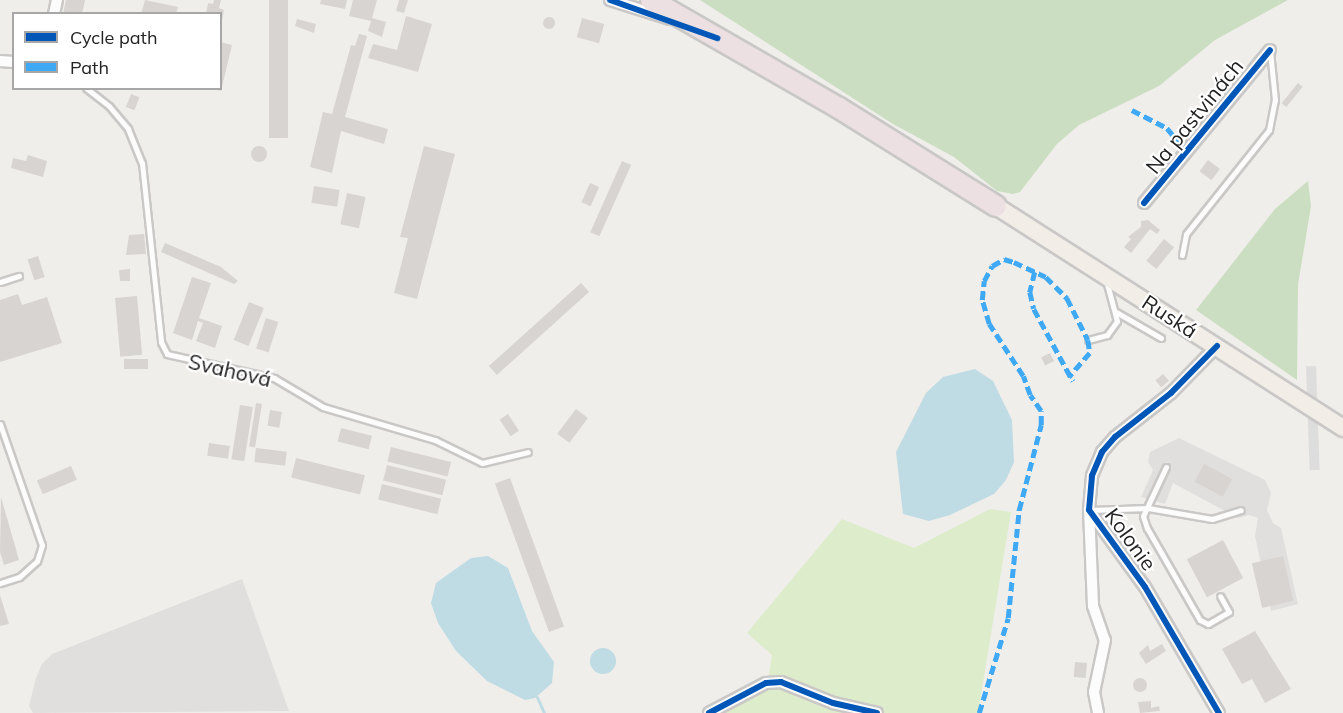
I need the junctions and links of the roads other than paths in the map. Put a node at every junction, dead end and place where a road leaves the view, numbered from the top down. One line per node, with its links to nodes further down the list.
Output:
1 (610, 0): 4 (street)
2 (651, 0): 4 (highway)
3 (676, 0): 8 (highway)
4 (717, 38): 8 (highway)
5 (1270, 50): 7 (street, Na pastvinách); 9 (lane)
6 (89, 90): 19 (lane, Svahová)
7 (1144, 203)
8 (996, 206): 10 (main road, Ruská)
9 (1182, 255)
10 (1106, 275): 13 (lane); 16 (main road, Ruská)
11 (19, 276): 12 (lane)
12 (0, 282)
13 (1116, 312): 14 (lane); 15 (lane)
14 (1161, 338)
15 (1088, 340)
16 (1217, 346): 18 (main road, Ruská); 22 (street, Kolonie)
17 (0, 424): 24 (lane)
18 (1343, 428)
19 (528, 452)
20 (1167, 467): 21 (lane)
21 (1148, 508): 22 (lane); 23 (lane); 25 (lane)
22 (1089, 510): 28 (street, Kolonie); 29 (street, Kolonie)
23 (1241, 510)
24 (0, 583)
25 (1220, 596)
26 (709, 713): 27 (street)
27 (877, 713)
28 (1098, 713)
29 (1219, 713)

